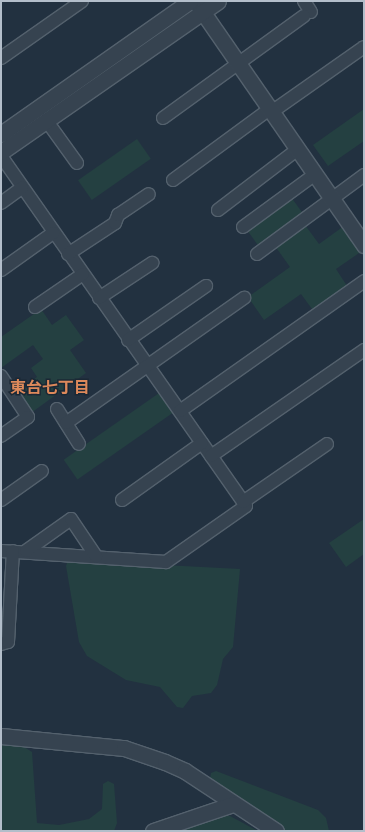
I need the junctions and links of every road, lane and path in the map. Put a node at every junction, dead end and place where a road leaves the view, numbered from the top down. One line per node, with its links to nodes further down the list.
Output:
1 (82, 1): 7 (street)
2 (190, 1): 12 (street)
3 (218, 1): 5 (street)
4 (304, 1): 8 (street)
5 (199, 6): 8 (street); 11 (street)
6 (364, 46): 9 (street)
7 (1, 58)
8 (240, 64): 9 (street); 10 (street)
9 (272, 110): 13 (street); 19 (street)
10 (163, 118)
11 (46, 120): 14 (street); 16 (street)
12 (1, 134)
13 (298, 149): 17 (street); 24 (street)
14 (1, 152)
15 (1, 156): 20 (street)
16 (77, 163)
17 (314, 175): 22 (street); 25 (street)
18 (364, 175): 22 (street)
19 (173, 180)
20 (22, 188): 23 (street); 26 (street)
21 (149, 194): 28 (street)
22 (330, 200): 27 (street); 29 (street)
23 (1, 203)
24 (218, 210)
25 (243, 227)
26 (53, 233): 28 (street); 31 (street)
27 (363, 244)
28 (68, 254): 32 (street)
29 (257, 254)
30 (152, 263): 35 (street)
31 (1, 270)
32 (83, 274): 35 (street); 37 (street)
33 (364, 281): 43 (street)
34 (206, 286): 38 (street)
35 (100, 298): 38 (street)
36 (244, 298): 40 (street)
37 (35, 307)
38 (128, 340): 40 (street)
39 (364, 350): 49 (street)
40 (148, 365): 43 (street); 44 (street)
41 (1, 376): 45 (street)
42 (57, 409): 44 (street)
43 (180, 411): 46 (street)
44 (66, 424): 47 (street)
45 (1, 436)
46 (202, 443): 49 (street); 52 (street)
47 (79, 444)
48 (327, 444): 53 (street)
49 (211, 456): 53 (street)
50 (42, 472): 51 (street)
51 (1, 500)
52 (122, 500)
53 (243, 502): 56 (street)
54 (1, 551): 55 (street)
55 (20, 551): 56 (street); 56 (street); 57 (street)
56 (96, 556)
57 (1, 644)
58 (1, 736): 59 (street)
59 (233, 804): 60 (street); 61 (street)
60 (153, 831)
61 (276, 831)

